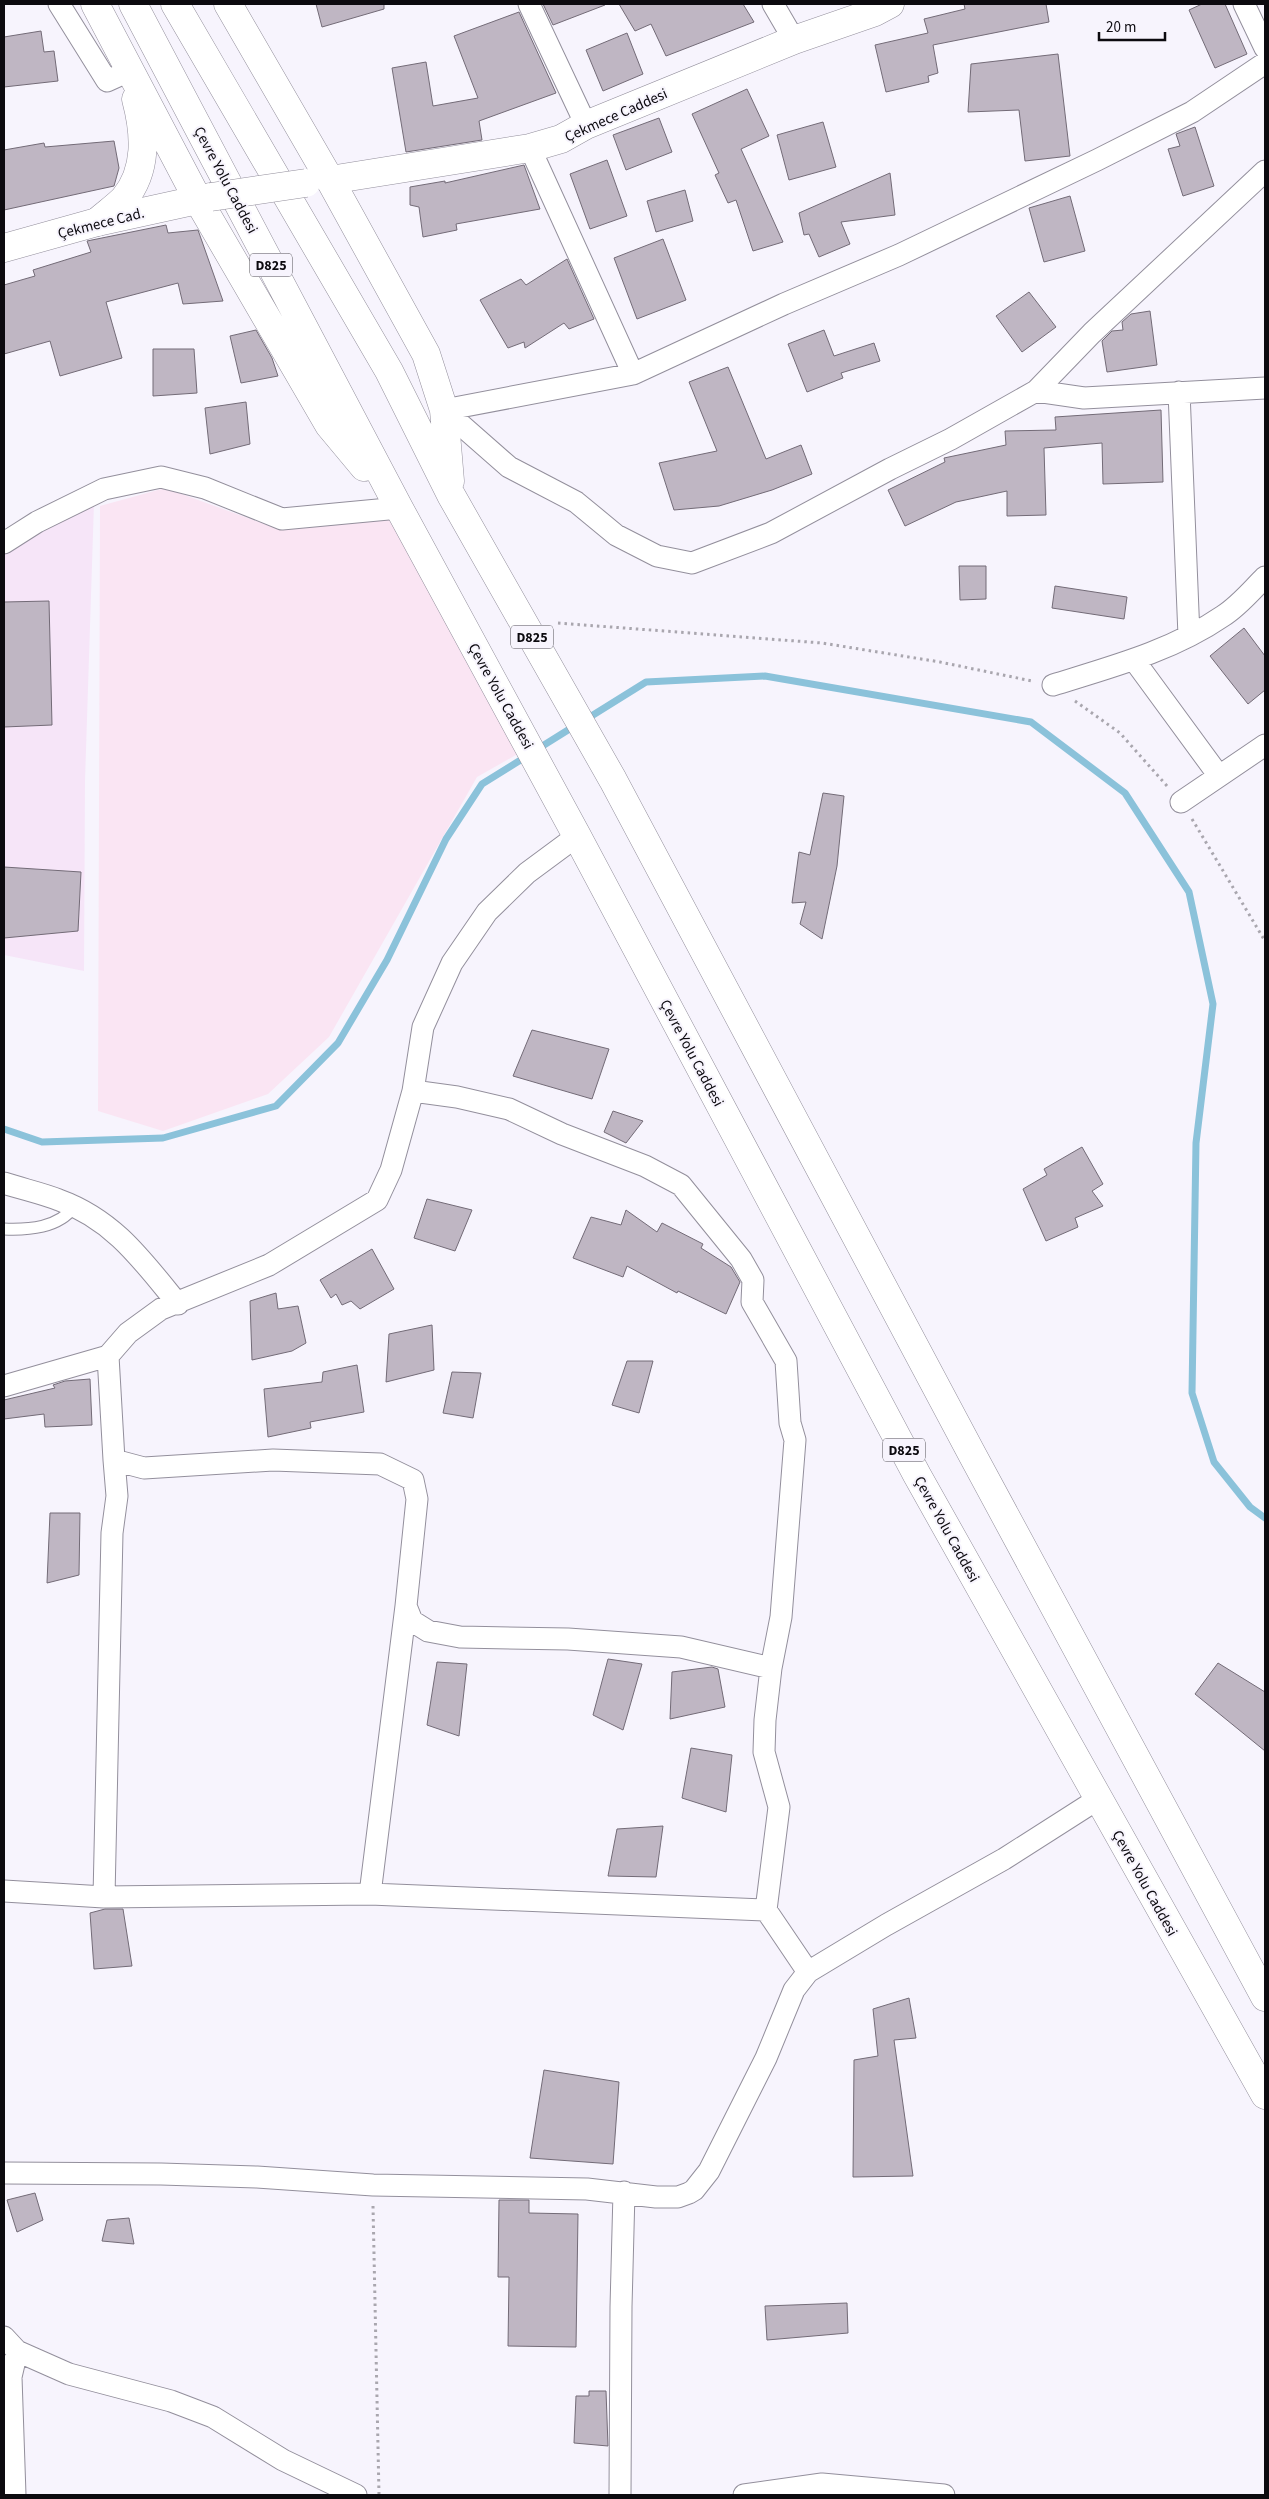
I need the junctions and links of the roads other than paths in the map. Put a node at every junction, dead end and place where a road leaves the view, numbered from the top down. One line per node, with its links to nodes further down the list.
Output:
1 (59, 4): 13 (street)
2 (95, 4): 13 (main road)
3 (134, 4): 27 (main road, Çevre Yolu Caddesi / D825)
4 (175, 4): 26 (main road, D825)
5 (228, 4): 17 (main road)
6 (529, 4): 14 (street)
7 (773, 4): 10 (street)
8 (890, 4): 10 (main road, Çekmece Caddesi)
9 (1244, 4): 11 (street)
10 (794, 40): 14 (main road, Çekmece Caddesi)
11 (1265, 48)
12 (1265, 63): 21 (street)
13 (129, 71): 18 (main road); 19 (main road)
14 (586, 125): 15 (main road, Çekmece Caddesi)
15 (530, 148): 17 (main road, Çekmece Caddesi); 21 (street)
16 (1265, 171): 23 (street)
17 (318, 182): 18 (main road, Çekmece Cad., bridge); 25 (main road)
18 (205, 198): 19 (main road, Çekmece Cad.); 27 (main road)
19 (97, 222): 20 (main road, Çekmece Cad.)
20 (4, 248)
21 (633, 374): 25 (street)
22 (1265, 388): 24 (street)
23 (1036, 391): 24 (street); 25 (street)
24 (1179, 392): 30 (street)
25 (444, 410): 26 (main road)
26 (451, 495): 53 (main road, D825)
27 (404, 517): 28 (street); 36 (main road, Çevre Yolu Caddesi / D825)
28 (4, 543)
29 (1265, 577): 30 (street)
30 (1188, 636): 31 (street)
31 (1134, 660): 32 (street); 34 (street)
32 (1053, 685)
33 (1265, 745): 34 (street)
34 (1219, 776): 35 (street)
35 (1181, 802)
36 (577, 836): 37 (street); 47 (main road, Çevre Yolu Caddesi / D825)
37 (413, 1092): 41 (street); 46 (street)
38 (4, 1183): 39 (street)
39 (74, 1207): 40 (lane); 41 (street)
40 (4, 1229)
41 (178, 1304): 42 (street)
42 (108, 1356): 43 (street); 44 (street)
43 (4, 1386)
44 (114, 1460): 45 (street); 50 (street)
45 (406, 1606): 46 (street); 49 (street)
46 (771, 1668): 51 (street)
47 (1098, 1799): 52 (street); 54 (main road, Çevre Yolu Caddesi / D825)
48 (4, 1891): 50 (street)
49 (370, 1894): 50 (street); 51 (street)
50 (104, 1898)
51 (766, 1910): 52 (street)
52 (808, 1972): 56 (street)
53 (1265, 1997)
54 (1265, 2095)
55 (4, 2173): 56 (street)
56 (624, 2192): 60 (street)
57 (10, 2344): 58 (street); 59 (street)
58 (15, 2495)
59 (356, 2495)
60 (620, 2495)
61 (744, 2495): 62 (street)
62 (944, 2495)

